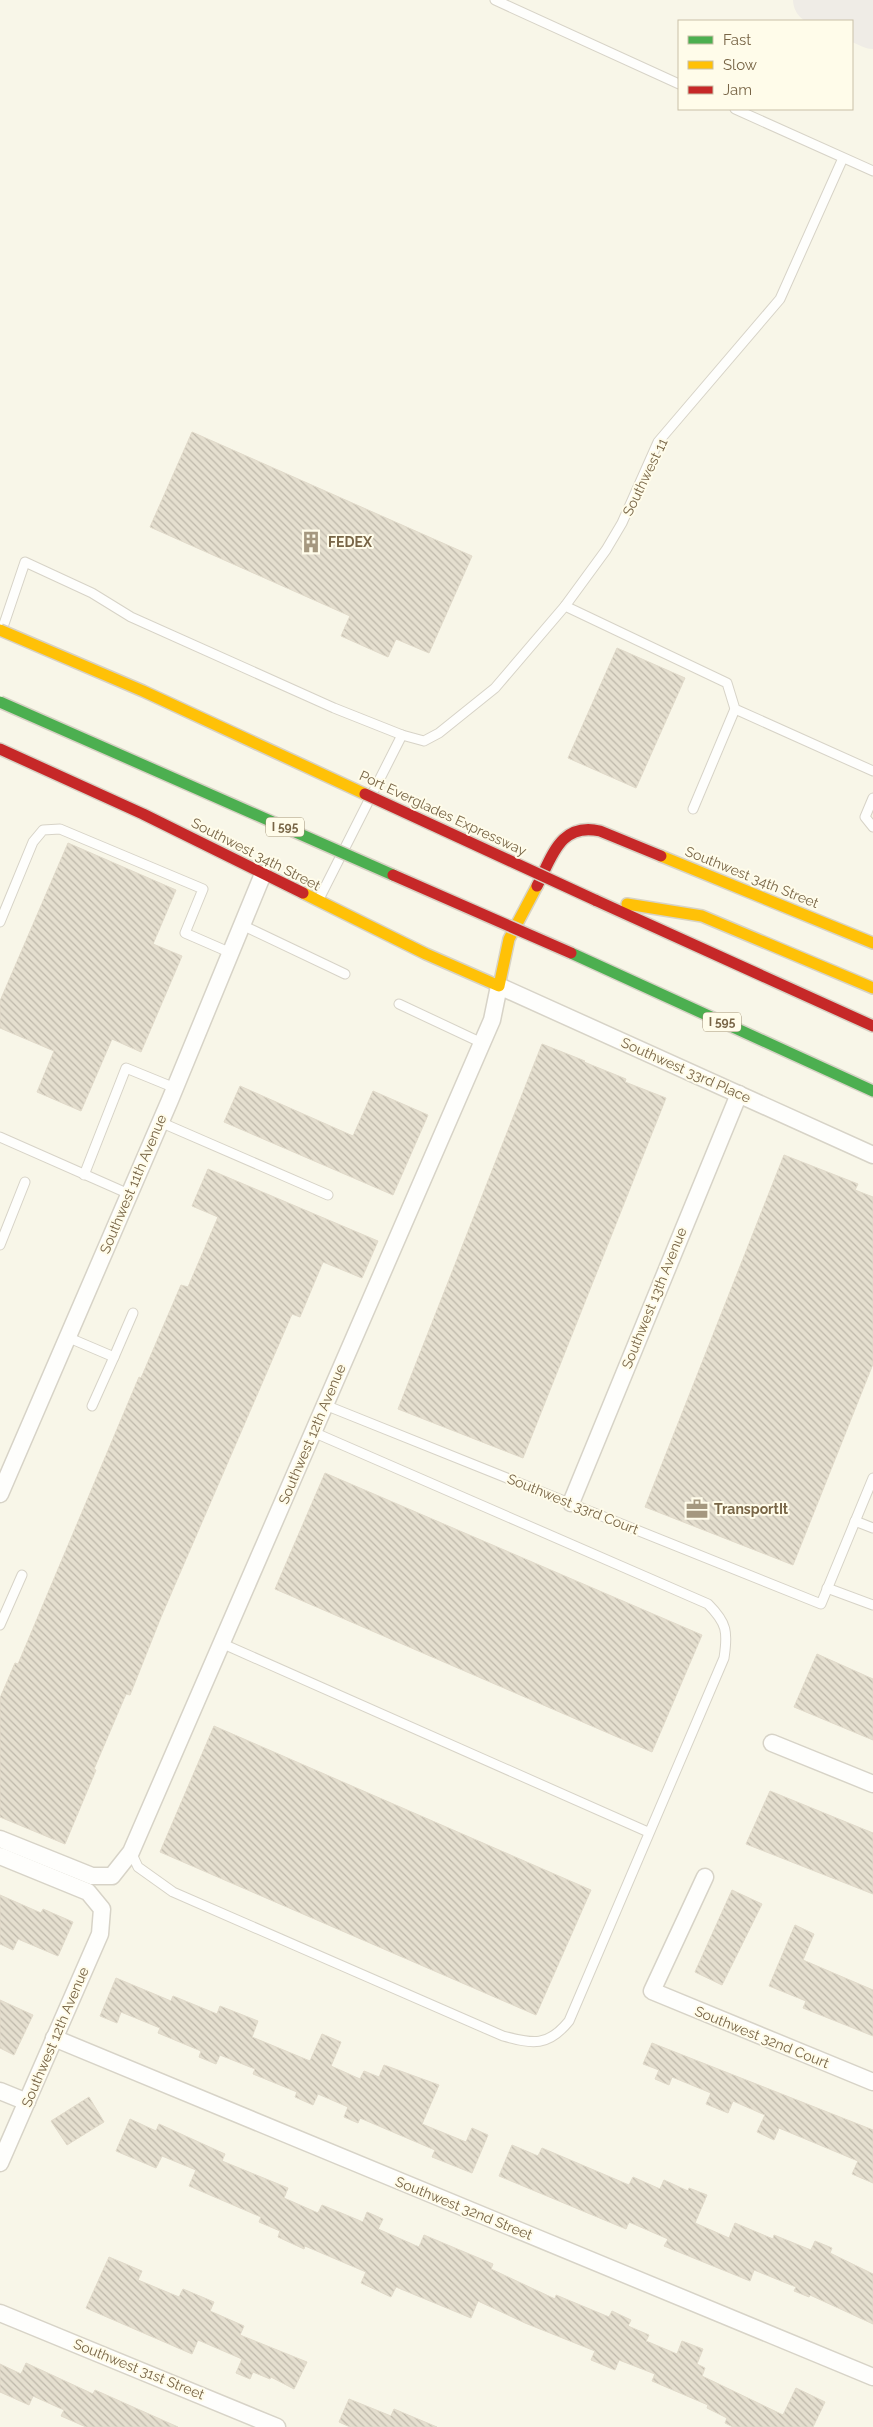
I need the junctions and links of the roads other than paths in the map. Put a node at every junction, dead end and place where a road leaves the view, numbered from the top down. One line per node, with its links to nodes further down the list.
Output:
1 (495, 0): 2 (lane)
2 (678, 84)
3 (737, 110): 4 (lane)
4 (843, 158): 5 (lane); 6 (lane, Southwest 11)
5 (873, 171)
6 (565, 606): 10 (lane); 11 (lane, Southwest 11)
7 (0, 630): 18 (main road, Port Everglades Expressway, bridge)
8 (0, 637): 11 (lane)
9 (0, 702): 31 (main road, I 595, bridge)
10 (736, 709): 13 (lane); 15 (lane)
11 (402, 735): 19 (lane)
12 (0, 749): 17 (main road, Southwest 34th Street)
13 (873, 771)
14 (873, 798): 16 (lane)
15 (693, 809)
16 (873, 827)
17 (263, 874): 19 (main road, Southwest 34th Street); 21 (street, Southwest 11th Avenue)
18 (595, 900): 26 (main road); 28 (main road, Port Everglades Expressway)
19 (318, 901): 25 (main road, Southwest 34th Street)
20 (0, 922): 23 (lane)
21 (242, 925): 23 (street, Southwest 11th Avenue); 24 (lane)
22 (873, 943): 25 (main road, Southwest 34th Street)
23 (231, 952): 30 (street, Southwest 11th Avenue)
24 (345, 974)
25 (499, 986): 29 (street, Southwest 12th Avenue); 32 (street, Southwest 33rd Place)
26 (873, 988)
27 (399, 1004): 29 (lane)
28 (873, 1026)
29 (482, 1043): 44 (street, Southwest 12th Avenue)
30 (175, 1088): 33 (street, Southwest 11th Avenue); 36 (lane)
31 (873, 1091)
32 (738, 1094): 35 (street, Southwest 33rd Place); 49 (street, Southwest 13th Avenue)
33 (160, 1122): 38 (street, Southwest 11th Avenue); 39 (lane)
34 (0, 1137): 36 (lane)
35 (873, 1155)
36 (84, 1174): 38 (lane)
37 (24, 1182): 40 (lane)
38 (129, 1194): 42 (street, Southwest 11th Avenue)
39 (328, 1195)
40 (0, 1244)
41 (133, 1313): 43 (lane)
42 (67, 1337): 43 (lane); 48 (street, Southwest 11th Avenue)
43 (114, 1356): 45 (lane)
44 (325, 1405): 46 (street, Southwest 12th Avenue); 49 (lane, Southwest 33rd Court)
45 (92, 1406)
46 (313, 1432): 56 (street, Southwest 12th Avenue); 59 (lane)
47 (873, 1478): 50 (lane)
48 (0, 1494)
49 (571, 1503): 53 (lane, Southwest 33rd Court)
50 (855, 1521): 51 (lane); 53 (lane)
51 (873, 1528)
52 (22, 1575): 55 (lane)
53 (827, 1588): 54 (lane)
54 (873, 1605)
55 (0, 1625)
56 (221, 1643): 59 (lane); 61 (street, Southwest 12th Avenue)
57 (772, 1744): 58 (street)
58 (873, 1784)
59 (648, 1832): 61 (lane)
60 (0, 1839): 61 (street, Southwest 12th Avenue)
61 (131, 1852)
62 (0, 1856): 64 (street, Southwest 12th Avenue)
63 (705, 1877): 65 (street, Southwest 32nd Court)
64 (54, 2038): 67 (street, Southwest 12th Avenue); 70 (street, Southwest 32nd Street)
65 (873, 2082)
66 (0, 2091): 67 (street)
67 (26, 2102): 68 (street, Southwest 12th Avenue)
68 (0, 2163)
69 (0, 2313): 71 (street, Southwest 31st Street)
70 (873, 2377)
71 (277, 2427)

